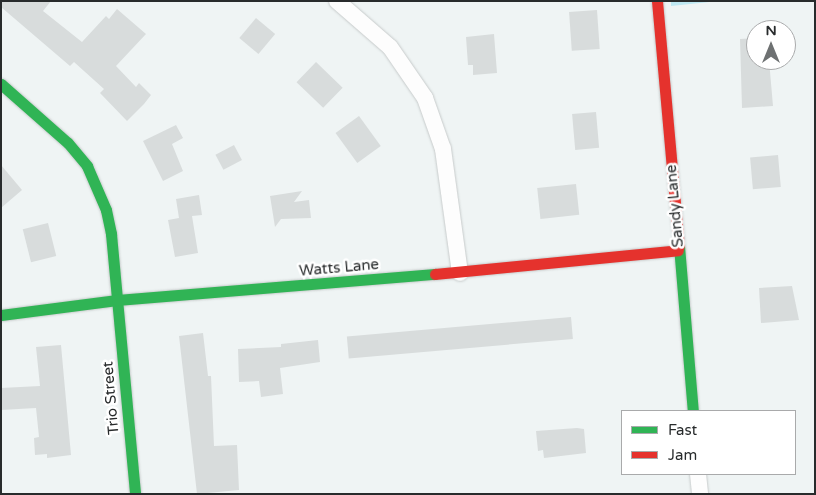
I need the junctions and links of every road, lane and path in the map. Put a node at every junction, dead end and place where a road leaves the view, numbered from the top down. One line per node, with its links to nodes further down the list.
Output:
1 (337, 1): 5 (street)
2 (657, 1): 4 (street, Sandy Lane)
3 (1, 84): 6 (street, Trio Street)
4 (678, 250): 5 (street, Watts Lane); 8 (street, Sandy Lane)
5 (460, 273): 6 (street, Watts Lane)
6 (118, 300): 7 (street, Watts Lane); 10 (street, Trio Street)
7 (1, 315)
8 (693, 410)
9 (698, 475): 11 (street)
10 (135, 494)
11 (700, 494)

